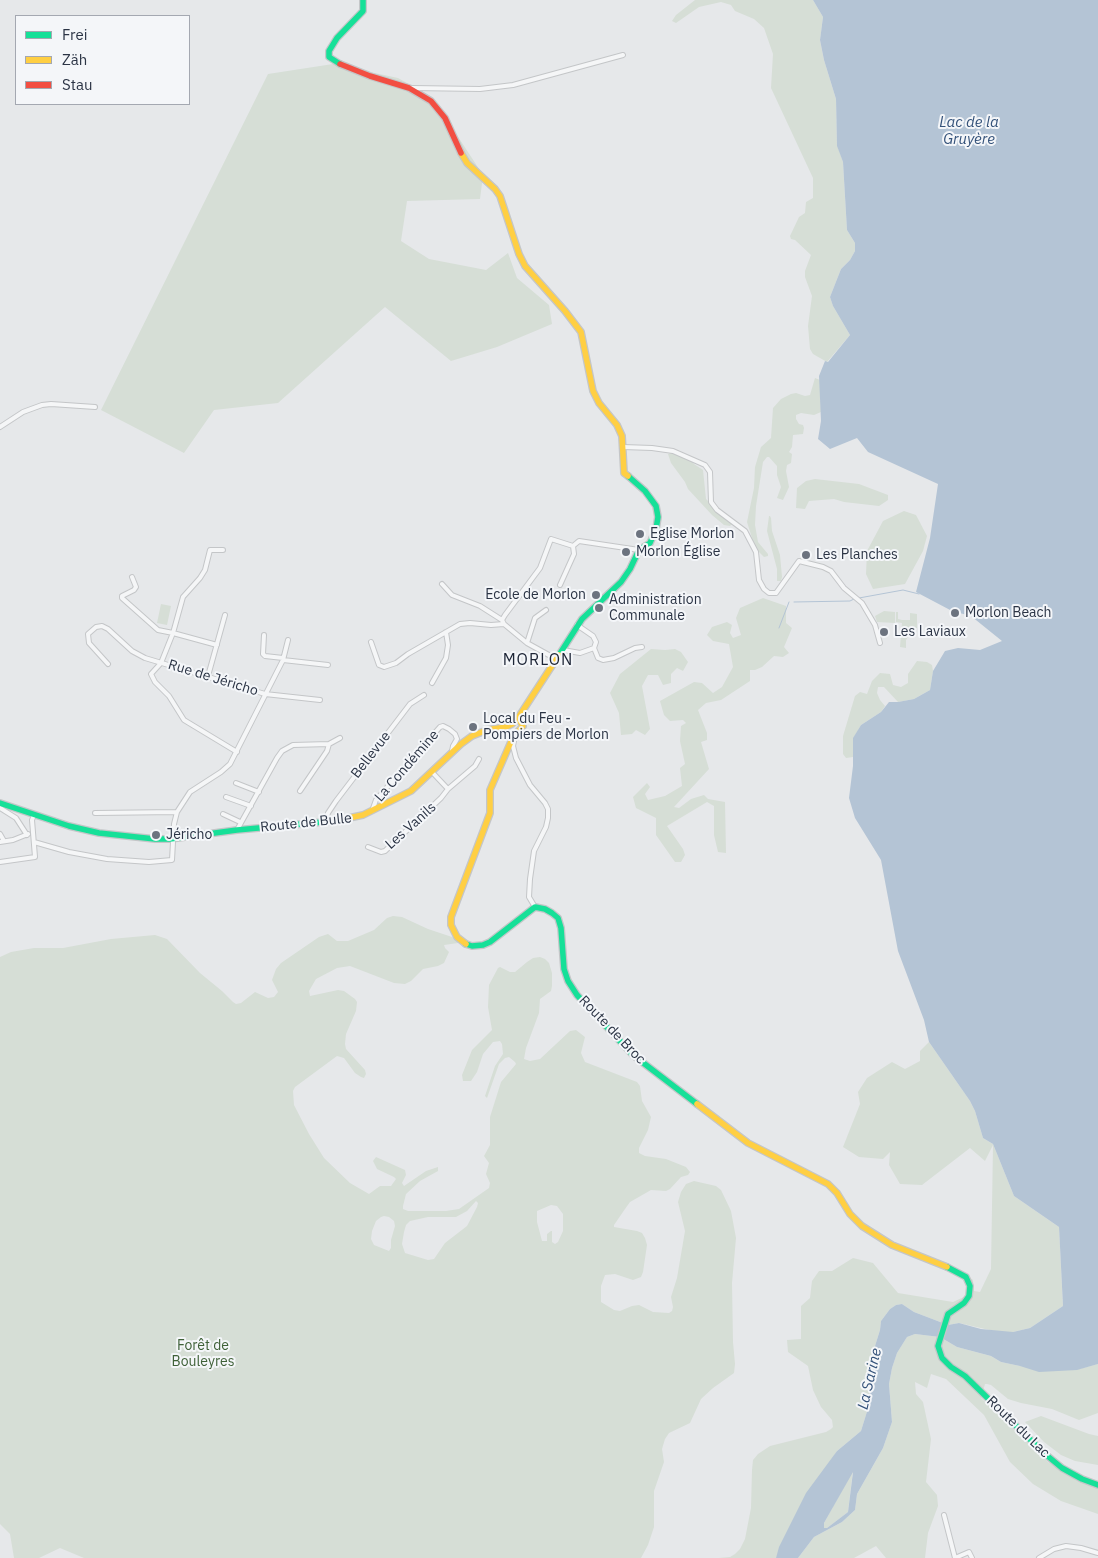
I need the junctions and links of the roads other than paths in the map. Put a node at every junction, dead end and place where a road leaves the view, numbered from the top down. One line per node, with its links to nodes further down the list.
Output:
1 (364, 0): 3 (street)
2 (622, 55): 3 (street)
3 (409, 88): 6 (street)
4 (95, 407): 5 (street)
5 (0, 427)
6 (624, 447): 9 (street); 23 (street)
7 (573, 546): 9 (street); 12 (street); 15 (street)
8 (223, 550): 18 (street, Rue de Jéricho)
9 (639, 550): 16 (street)
10 (132, 576): 18 (street)
11 (442, 584): 15 (street)
12 (560, 585)
13 (546, 610): 22 (street)
14 (225, 615): 24 (street)
15 (503, 622): 17 (street); 22 (street)
16 (577, 625): 26 (street); 27 (street)
17 (446, 632): 21 (street); 34 (street)
18 (173, 633): 24 (street); 30 (street, Rue de Jéricho)
19 (264, 635): 28 (street)
20 (288, 640): 28 (street, Rue de Jéricho)
21 (371, 642)
22 (527, 643): 29 (street)
23 (880, 643)
24 (217, 645): 33 (street)
25 (642, 647): 26 (street)
26 (594, 648): 27 (street)
27 (563, 650): 29 (street)
28 (283, 659): 32 (street); 35 (street, Rue de Jéricho)
29 (556, 659): 38 (street)
30 (161, 663): 31 (street, Rue de Jéricho); 33 (street, Rue de Jéricho); 42 (street)
31 (108, 664)
32 (328, 665)
33 (208, 676): 35 (street, Rue de Jéricho)
34 (432, 684)
35 (265, 694): 37 (street, Rue de Jéricho); 42 (street)
36 (424, 695): 60 (street, Bellevue)
37 (320, 700)
38 (518, 718): 39 (street); 43 (street, Route de Bulle)
39 (522, 726): 70 (street); 70 (street)
40 (340, 738): 41 (street)
41 (329, 744): 48 (street); 49 (street)
42 (237, 752): 55 (street)
43 (452, 752): 45 (street, Route de Bulle); 54 (street, La Condémine)
44 (478, 759): 47 (street, Les Vanils)
45 (432, 772): 47 (street); 54 (street, Route de Bulle)
46 (236, 783): 49 (street)
47 (448, 789): 68 (street, Les Vanils)
48 (300, 791)
49 (259, 792): 52 (street)
50 (226, 797): 52 (street)
51 (0, 802): 58 (street, Route de Bulle)
52 (251, 806): 59 (street)
53 (0, 808): 64 (street)
54 (372, 811): 60 (street, Route de Bulle)
55 (176, 812): 56 (street); 65 (street)
56 (95, 813)
57 (223, 814): 59 (street)
58 (34, 815): 63 (street); 65 (street, Route de Bulle)
59 (240, 822): 61 (street)
60 (326, 822): 61 (street, Route de Bulle)
61 (236, 830): 65 (street, Route de Bulle)
62 (0, 834): 66 (street)
63 (33, 834): 64 (street); 67 (street)
64 (27, 835): 66 (street)
65 (173, 837): 67 (street)
66 (2, 842)
67 (34, 842): 69 (street)
68 (368, 847)
69 (0, 862)
70 (535, 907): 71 (street, Route de Broc)
71 (944, 1361): 72 (street, Route du Lac)
72 (1098, 1485)
73 (944, 1516): 75 (street)
74 (1098, 1553): 77 (street)
75 (955, 1558): 76 (street)
76 (972, 1558)
77 (1039, 1558)

